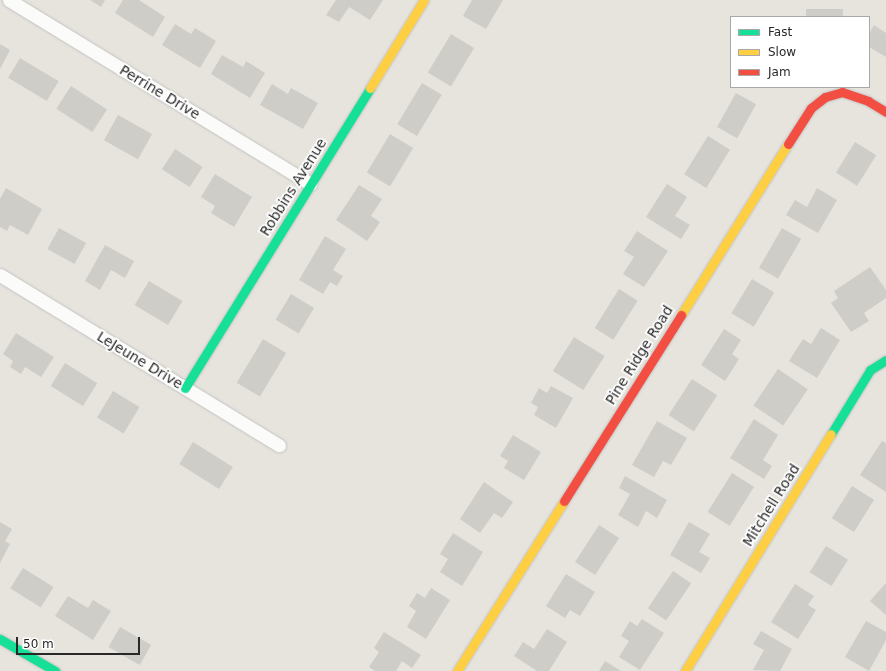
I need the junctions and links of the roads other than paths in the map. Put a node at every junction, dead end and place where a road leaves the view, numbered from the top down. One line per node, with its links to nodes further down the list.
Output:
1 (9, 0): 4 (street, Perrine Drive)
2 (424, 0): 4 (street, Robbins Avenue)
3 (886, 112): 10 (street, Pine Ridge Road)
4 (310, 184): 7 (street, Robbins Avenue)
5 (0, 275): 7 (street, LeJeune Drive)
6 (886, 360): 12 (street, Mitchell Road)
7 (185, 388): 8 (street, LeJeune Drive)
8 (279, 445)
9 (0, 639): 11 (street)
10 (461, 669)
11 (55, 671)
12 (685, 671)

